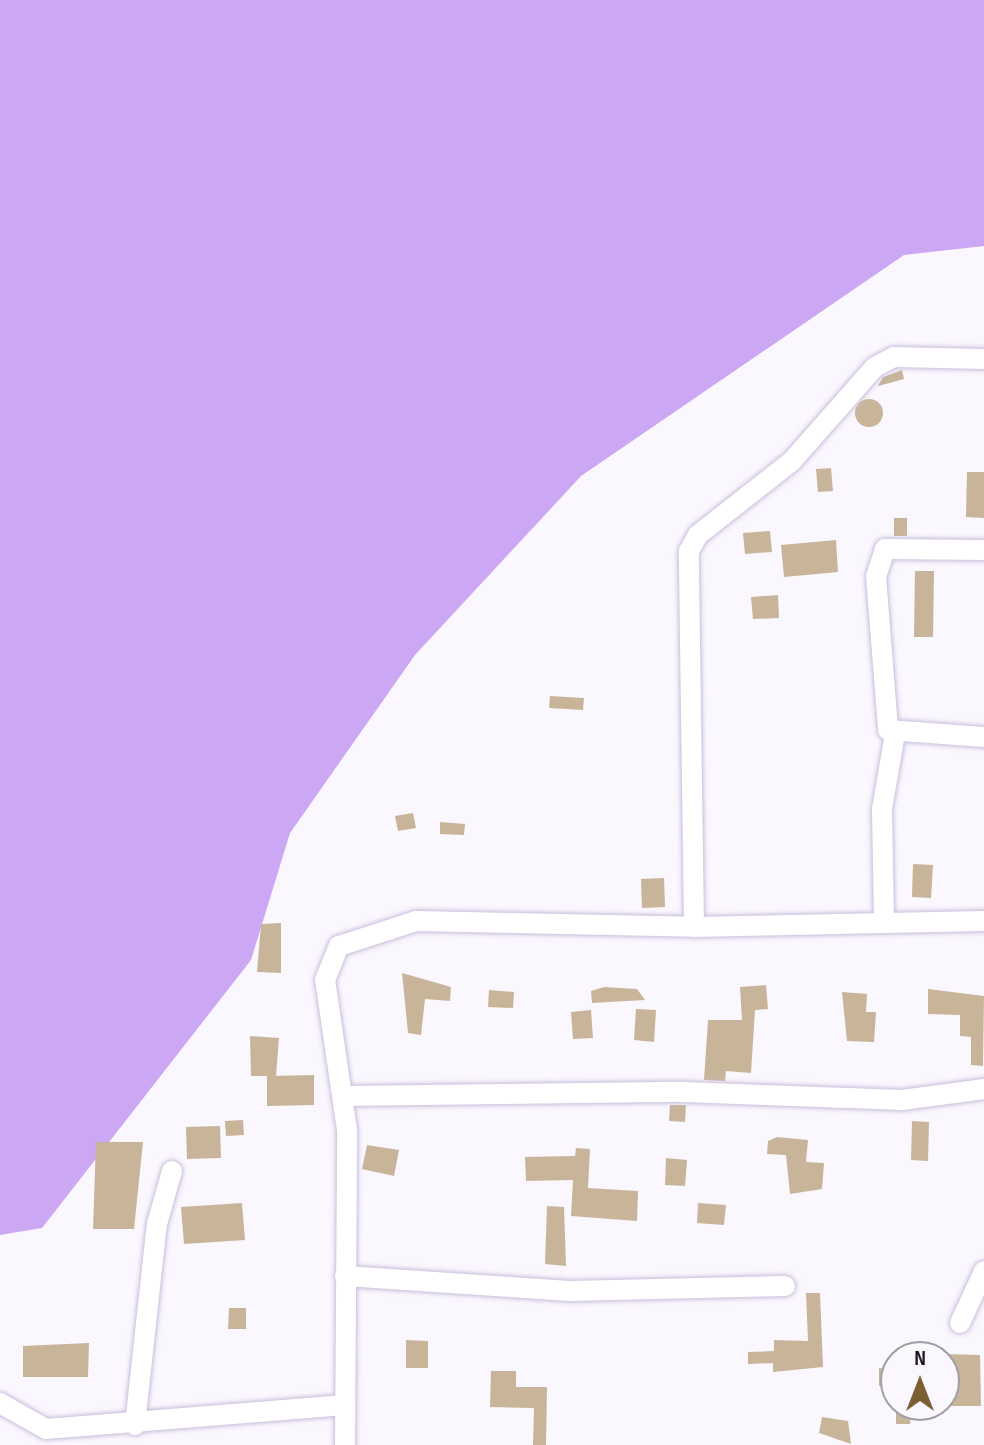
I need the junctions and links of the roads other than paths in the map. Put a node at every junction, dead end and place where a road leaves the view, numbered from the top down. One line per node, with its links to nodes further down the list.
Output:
1 (984, 359): 7 (street)
2 (984, 550): 3 (street)
3 (895, 734): 4 (street); 6 (street)
4 (984, 737)
5 (984, 921): 6 (street)
6 (884, 922): 7 (street)
7 (694, 927): 9 (street)
8 (984, 1089): 9 (street)
9 (344, 1096): 12 (street)
10 (172, 1171): 17 (street)
11 (984, 1271): 14 (street)
12 (345, 1276): 13 (street); 16 (street)
13 (785, 1286)
14 (960, 1323)
15 (0, 1403): 17 (street)
16 (342, 1405): 17 (street); 18 (street)
17 (135, 1425)
18 (345, 1445)

